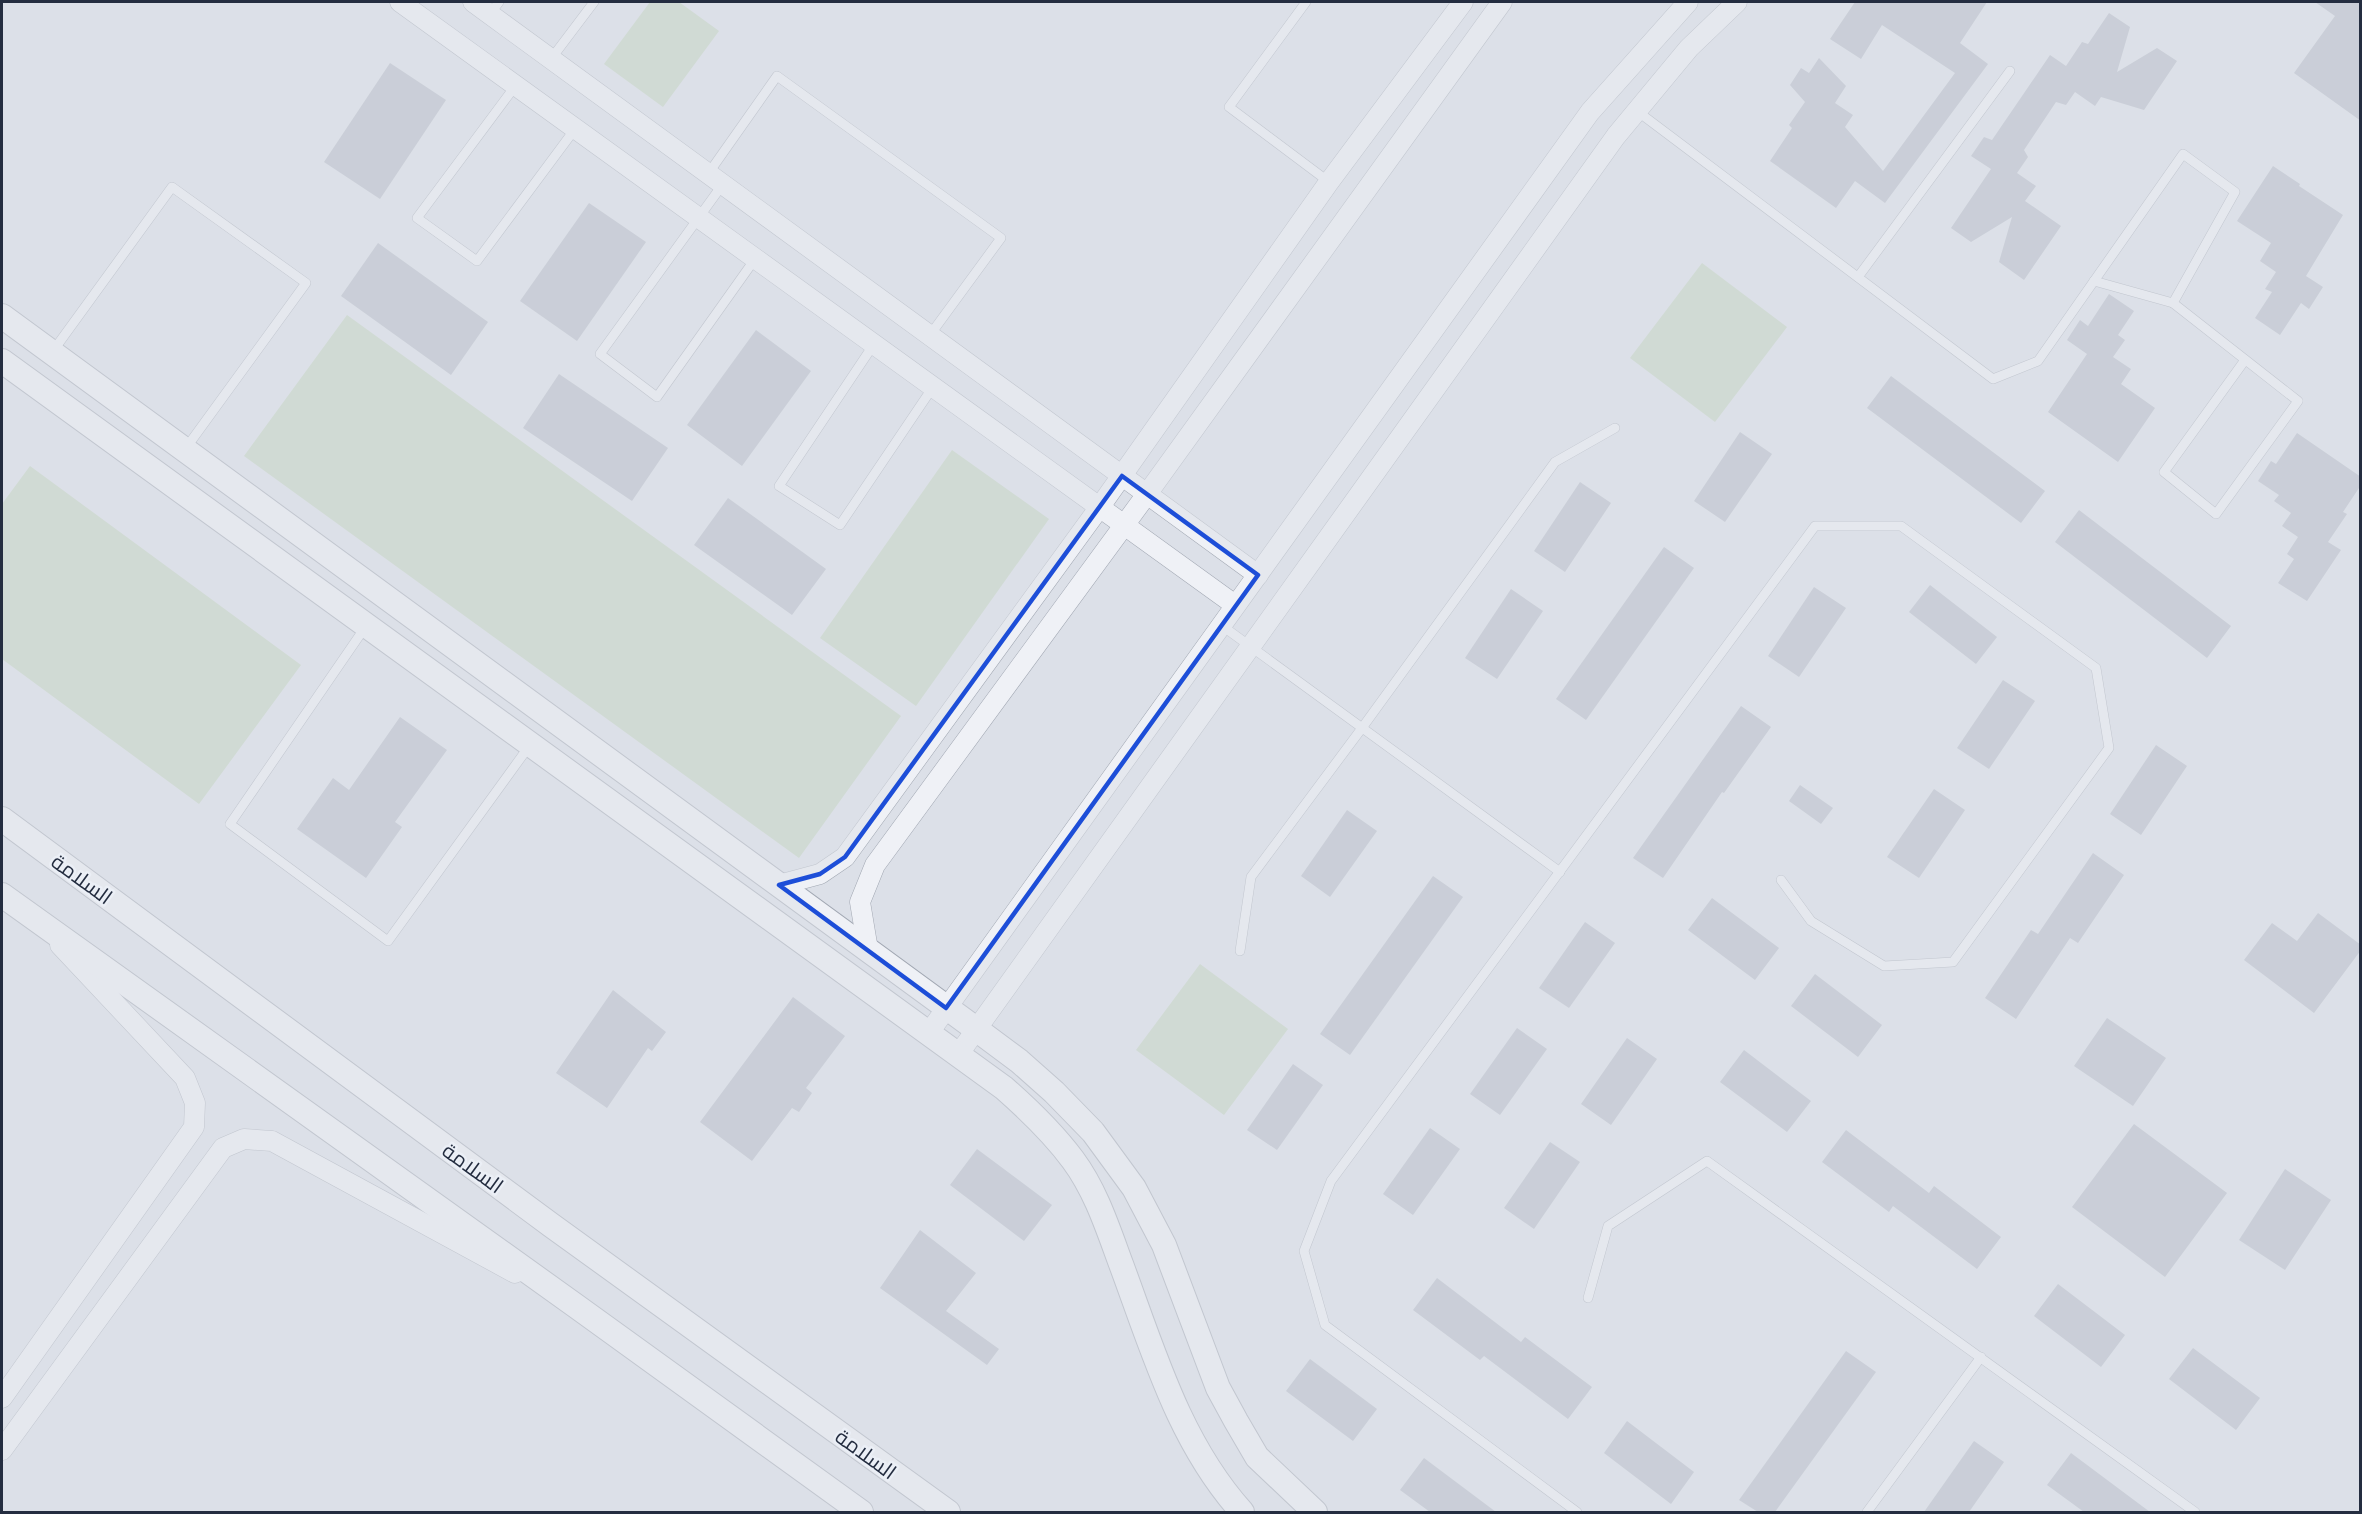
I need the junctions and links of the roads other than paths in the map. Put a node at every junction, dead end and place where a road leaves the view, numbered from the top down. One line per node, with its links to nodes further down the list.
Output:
1 (400, 2): 12 (street)
2 (473, 2): 9 (street)
3 (594, 2): 10 (lane)
4 (1306, 2): 16 (lane)
5 (1463, 2): 16 (street)
6 (1502, 2): 32 (street)
7 (1688, 2): 35 (street)
8 (1737, 2): 13 (street)
9 (494, 8): 10 (street)
10 (551, 59): 15 (street)
11 (2010, 71): 19 (lane)
12 (516, 85): 14 (street); 14 (lane)
13 (1637, 111): 19 (lane); 39 (street)
14 (575, 129): 17 (street)
15 (715, 179): 17 (lane); 23 (street); 23 (lane)
16 (1329, 182): 31 (street)
17 (699, 218): 18 (street); 18 (lane)
18 (755, 259): 24 (street)
19 (1858, 277): 20 (lane)
20 (2094, 281): 21 (lane); 21 (lane)
21 (2173, 303): 26 (lane)
22 (2, 316): 25 (street)
23 (930, 335): 31 (street)
24 (874, 345): 28 (street); 28 (lane)
25 (52, 353): 30 (street); 30 (lane)
26 (2245, 360): 26 (lane)
27 (2, 361): 38 (street)
28 (933, 387): 33 (street)
29 (1616, 428): 40 (lane)
30 (185, 450): 45 (street)
31 (1122, 476): 32 (street); 33 (street)
32 (1147, 494): 34 (street); 35 (street)
33 (1099, 507): 34 (street); 45 (street)
34 (1123, 524): 36 (street); 48 (street)
35 (1258, 575): 36 (street)
36 (1235, 605): 37 (street)
37 (1221, 625): 39 (lane); 50 (street)
38 (366, 626): 41 (street); 41 (lane)
39 (1250, 646): 40 (lane); 51 (street)
40 (1362, 728): 43 (lane); 49 (lane)
41 (530, 745): 52 (street)
42 (2, 819): 60 (street, السلامة)
43 (1560, 872): 44 (lane); 63 (lane)
44 (1781, 880)
45 (779, 885): 48 (street)
46 (2, 895): 47 (street)
47 (40, 923): 55 (street); 57 (street)
48 (868, 950): 50 (street)
49 (1240, 951)
50 (946, 1008): 51 (street); 52 (street)
51 (976, 1029): 53 (street); 62 (street)
52 (928, 1034): 53 (street)
53 (958, 1055): 61 (street)
54 (1588, 1298): 56 (lane)
55 (576, 1306): 58 (street); 59 (street)
56 (1981, 1357): 64 (lane); 65 (lane)
57 (2, 1398)
58 (2, 1450)
59 (861, 1512)
60 (948, 1512)
61 (1242, 1512)
62 (1315, 1512)
63 (1577, 1512)
64 (1867, 1512)
65 (2195, 1512)

